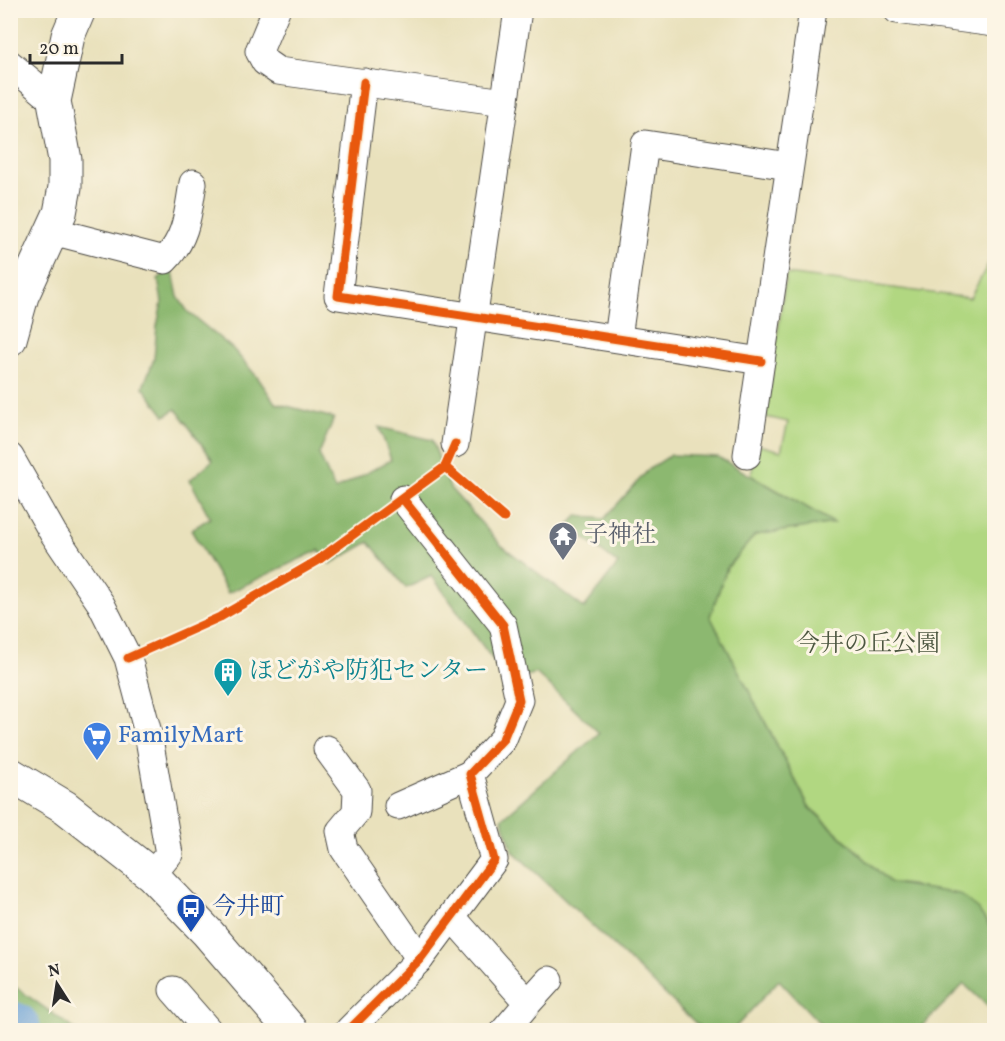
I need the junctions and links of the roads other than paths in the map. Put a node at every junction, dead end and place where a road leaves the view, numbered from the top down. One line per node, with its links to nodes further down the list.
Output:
1 (79, 10): 9 (street)
2 (276, 10): 8 (street)
3 (518, 10): 10 (street)
4 (813, 10): 11 (street)
5 (897, 10): 6 (street)
6 (994, 23)
7 (10, 63): 9 (street)
8 (364, 82): 10 (street); 14 (street)
9 (54, 101): 13 (street)
10 (505, 102): 14 (street)
11 (789, 166): 15 (street); 17 (street)
12 (193, 183): 13 (street)
13 (52, 231): 16 (street)
14 (473, 316): 15 (street); 18 (street)
15 (618, 338): 17 (street)
16 (10, 339)
17 (760, 361): 19 (street)
18 (455, 444)
19 (747, 456)
20 (10, 457): 26 (street)
21 (403, 499): 24 (street)
22 (327, 749): 28 (street)
23 (10, 774): 26 (street)
24 (470, 774): 25 (street); 27 (street)
25 (398, 806)
26 (152, 875): 33 (street)
27 (452, 917): 28 (street); 31 (street)
28 (420, 959): 34 (street)
29 (549, 980): 31 (street)
30 (173, 990): 32 (street)
31 (528, 1003): 35 (street)
32 (208, 1030)
33 (291, 1030)
34 (349, 1030)
35 (504, 1030)

